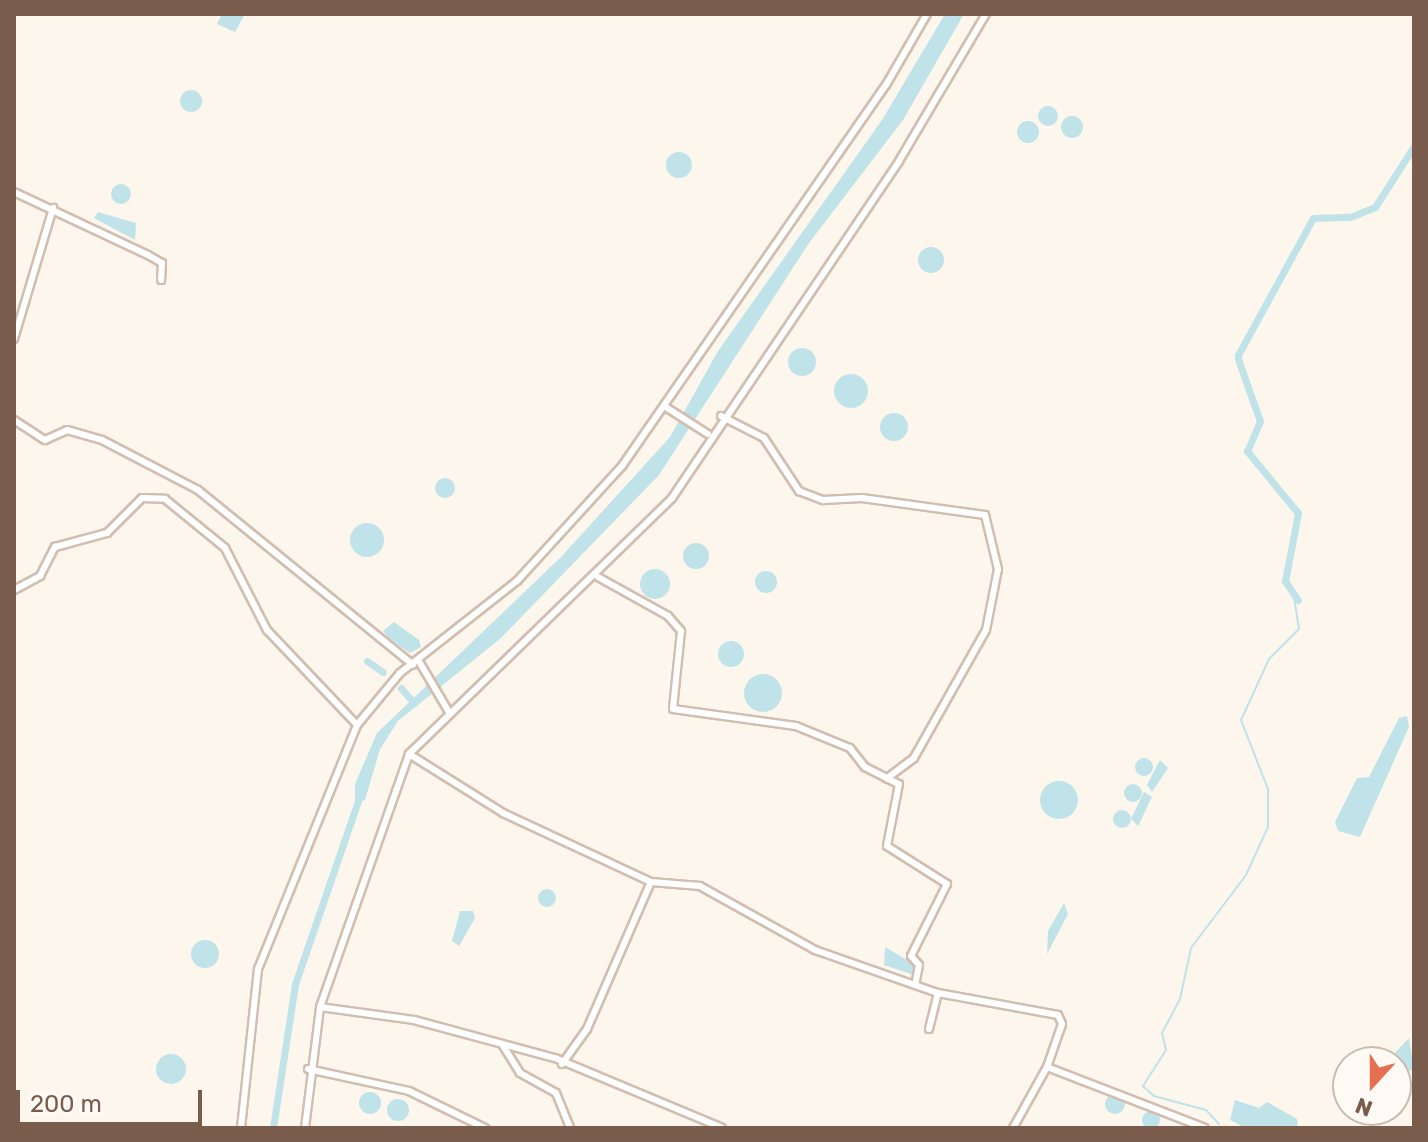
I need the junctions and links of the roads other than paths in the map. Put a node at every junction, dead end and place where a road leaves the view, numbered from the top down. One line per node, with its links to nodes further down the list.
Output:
1 (927, 14): 7 (street)
2 (986, 14): 8 (street)
3 (14, 192): 4 (street)
4 (53, 208): 5 (street); 6 (street)
5 (161, 280)
6 (14, 339)
7 (664, 406): 10 (street); 13 (street)
8 (721, 416): 10 (street); 17 (street)
9 (14, 420): 13 (street)
10 (708, 434): 11 (street)
11 (598, 577): 14 (street); 17 (street)
12 (14, 590): 15 (street)
13 (417, 664): 14 (street); 15 (street)
14 (450, 714): 16 (street)
15 (357, 725): 27 (street)
16 (409, 754): 18 (street); 21 (street)
17 (887, 778): 19 (street)
18 (651, 882): 19 (street); 24 (street)
19 (915, 985): 20 (street)
20 (938, 993): 22 (street); 25 (street)
21 (320, 1007): 23 (street); 26 (street)
22 (929, 1029)
23 (502, 1044): 24 (street); 30 (street)
24 (562, 1064): 31 (street)
25 (1047, 1067): 32 (street); 33 (street)
26 (308, 1069): 28 (street); 29 (street)
27 (241, 1128)
28 (305, 1128)
29 (485, 1128)
30 (570, 1128)
31 (722, 1128)
32 (1013, 1128)
33 (1205, 1128)

